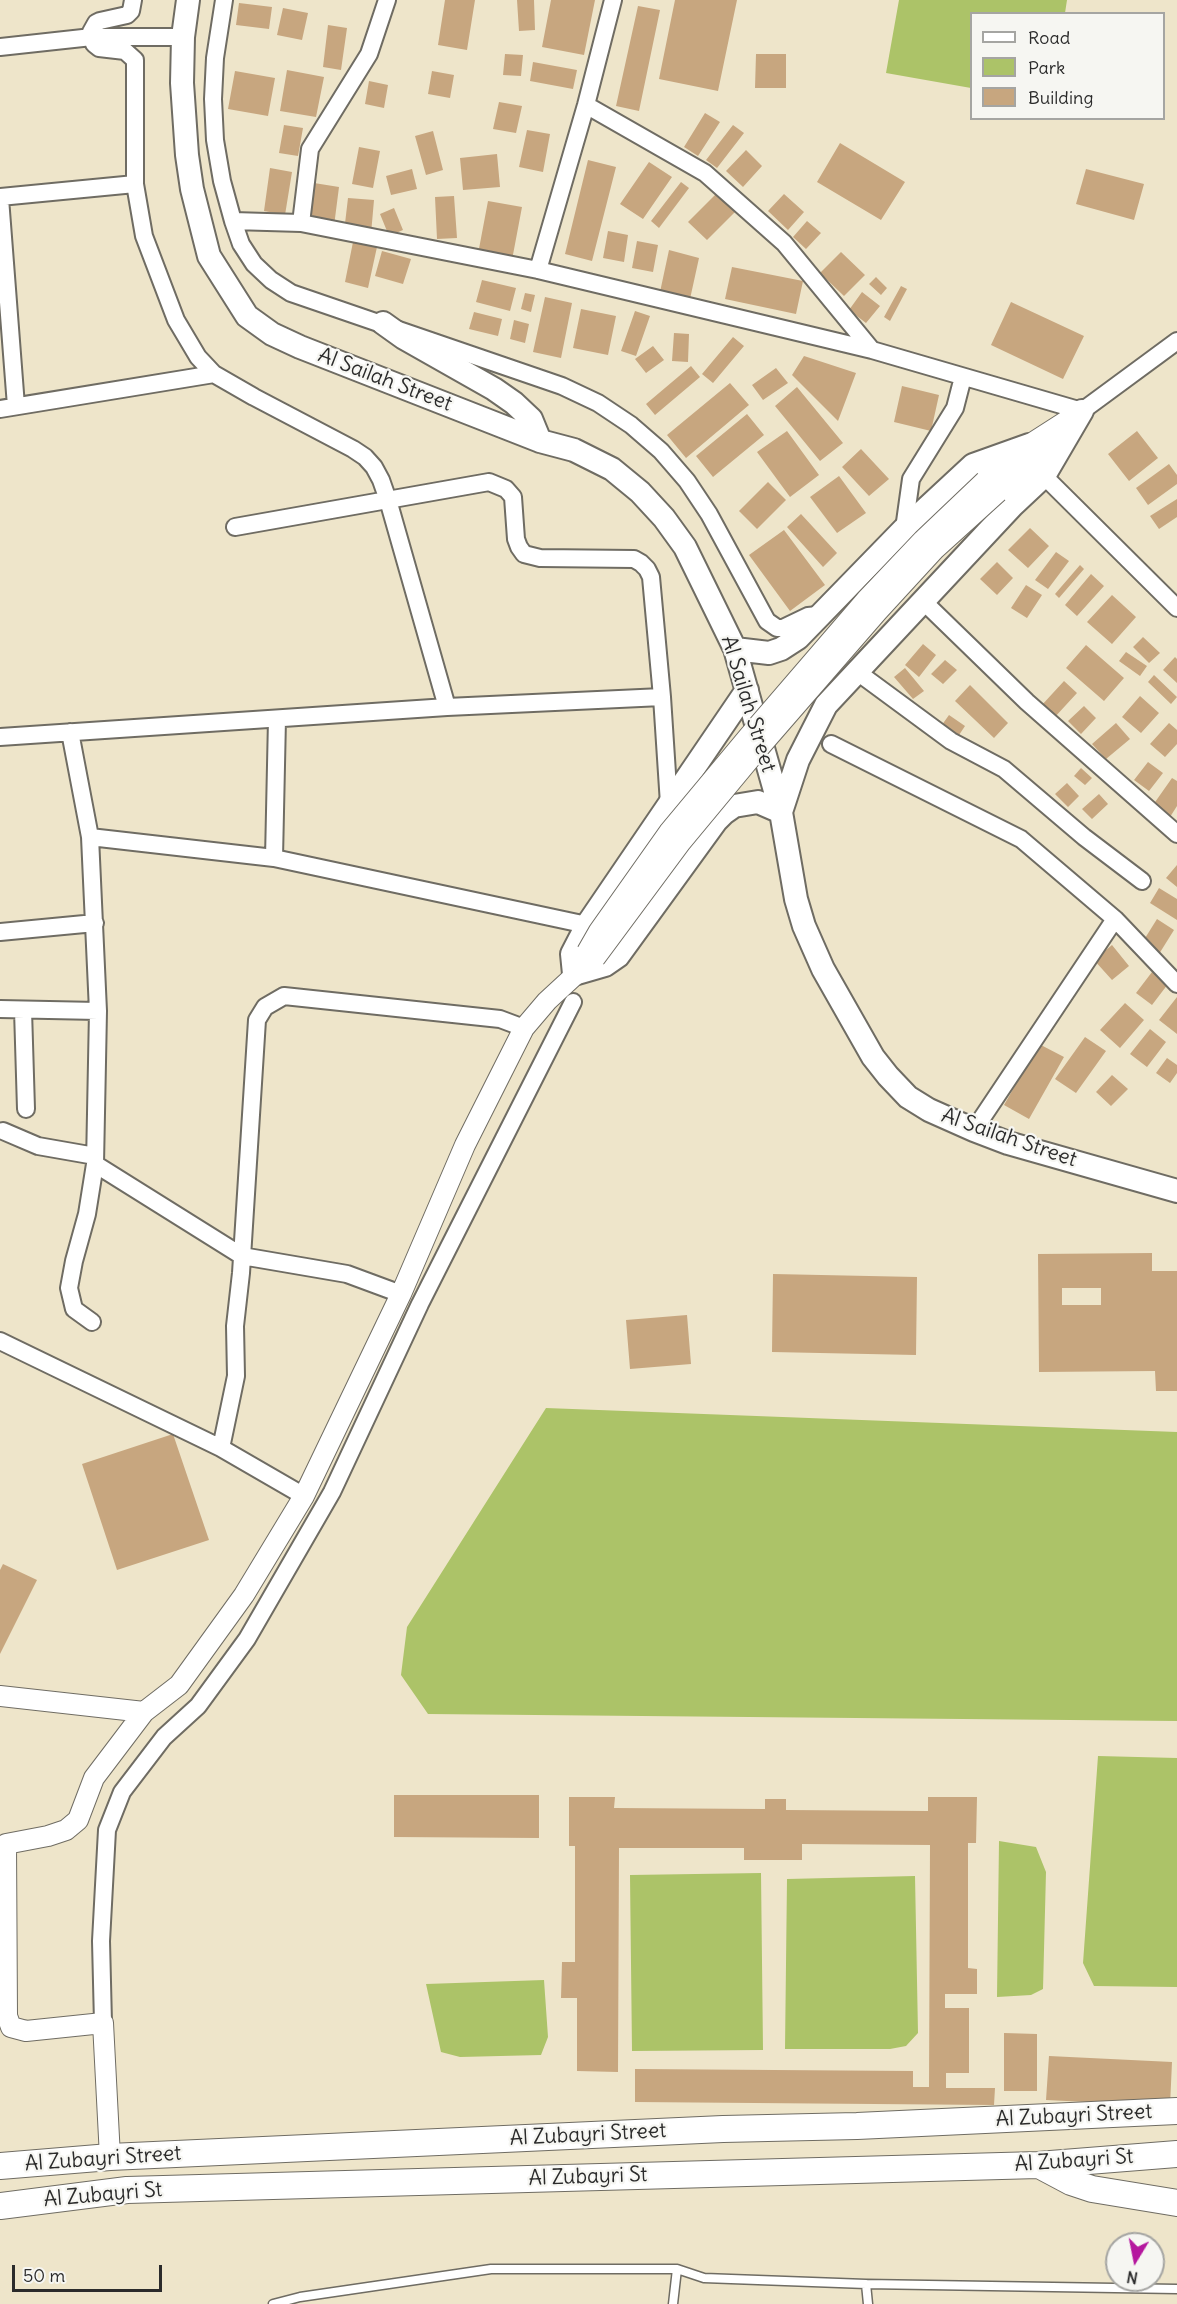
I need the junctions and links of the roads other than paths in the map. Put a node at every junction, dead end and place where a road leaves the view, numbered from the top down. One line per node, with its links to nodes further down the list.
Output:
1 (133, 0): 6 (street)
2 (188, 0): 7 (main road, Al Sailah Street)
3 (224, 0): 12 (street)
4 (387, 0): 13 (street)
5 (613, 0): 9 (street)
6 (92, 37): 7 (street); 8 (street); 10 (street)
7 (183, 37): 22 (main road, Al Sailah Street)
8 (0, 47)
9 (586, 105): 14 (street); 17 (street)
10 (135, 184): 11 (street); 18 (street)
11 (0, 198): 20 (street)
12 (232, 221): 13 (street); 15 (street)
13 (301, 224): 14 (street)
14 (538, 270): 17 (street)
15 (383, 323): 22 (main road); 31 (street)
16 (1177, 341): 21 (street)
17 (872, 350): 19 (street)
18 (214, 374): 20 (street); 26 (street)
19 (963, 377): 21 (street); 28 (street)
20 (8, 408)
21 (1082, 411): 23 (street); 24 (main road); 25 (street)
22 (540, 441): 32 (main road, Al Sailah Street)
23 (1029, 445): 25 (street); 28 (main road)
24 (1044, 476): 29 (main road); 30 (street)
25 (991, 487): 51 (street, bridge)
26 (388, 500): 27 (street); 35 (street); 36 (street)
27 (235, 527)
28 (903, 529): 31 (main road)
29 (922, 600): 33 (main road); 43 (street)
30 (1177, 608)
31 (820, 616): 32 (main road)
32 (735, 648): 34 (main road, Al Sailah Street)
33 (855, 671): 42 (main road); 46 (street)
34 (747, 690): 41 (main road); 42 (main road, Al Sailah Street)
35 (662, 697): 36 (street); 41 (street)
36 (447, 707): 37 (street)
37 (277, 719): 38 (street); 45 (street)
38 (70, 732): 39 (street); 44 (street)
39 (0, 737)
40 (831, 744): 47 (street)
41 (669, 804): 49 (main road)
42 (781, 812): 51 (main road); 59 (main road, Al Sailah Street)
43 (1177, 834)
44 (90, 837): 45 (street); 48 (street)
45 (274, 858): 49 (street)
46 (1142, 880)
47 (1115, 919): 52 (street); 59 (street)
48 (95, 923): 50 (street); 56 (street)
49 (586, 925): 51 (main road)
50 (0, 932)
51 (574, 974): 57 (street)
52 (1177, 984)
53 (573, 1002): 72 (street)
54 (0, 1010): 55 (street)
55 (23, 1010): 56 (street); 58 (street)
56 (98, 1011): 61 (street)
57 (524, 1028): 63 (street); 64 (street)
58 (26, 1109)
59 (974, 1130): 62 (main road, Al Sailah Street)
60 (3, 1131): 61 (street)
61 (95, 1160): 63 (street); 65 (street)
62 (1177, 1191)
63 (242, 1256): 64 (street); 67 (street)
64 (401, 1294): 68 (street)
65 (93, 1322)
66 (0, 1341): 67 (street)
67 (221, 1448): 68 (street)
68 (304, 1496): 70 (street)
69 (0, 1696): 70 (street)
70 (144, 1712): 71 (street)
71 (3, 1844): 72 (street)
72 (103, 2023): 76 (street)
73 (1177, 2111): 74 (main road, Al Zubayri Street)
74 (857, 2126): 76 (main road, Al Zubayri Street); 79 (main road)
75 (1177, 2154): 77 (main road, Al Zubayri St)
76 (110, 2157): 78 (main road, Al Zubayri Street)
77 (1038, 2165): 79 (main road, Al Zubayri St); 80 (main road)
78 (0, 2166)
79 (837, 2169): 81 (main road, Al Zubayri St)
80 (1177, 2203)
81 (0, 2206)
82 (677, 2269): 83 (lane); 85 (lane); 86 (lane)
83 (866, 2284): 84 (lane); 87 (lane)
84 (1177, 2289)
85 (273, 2304)
86 (673, 2304)
87 (868, 2304)

